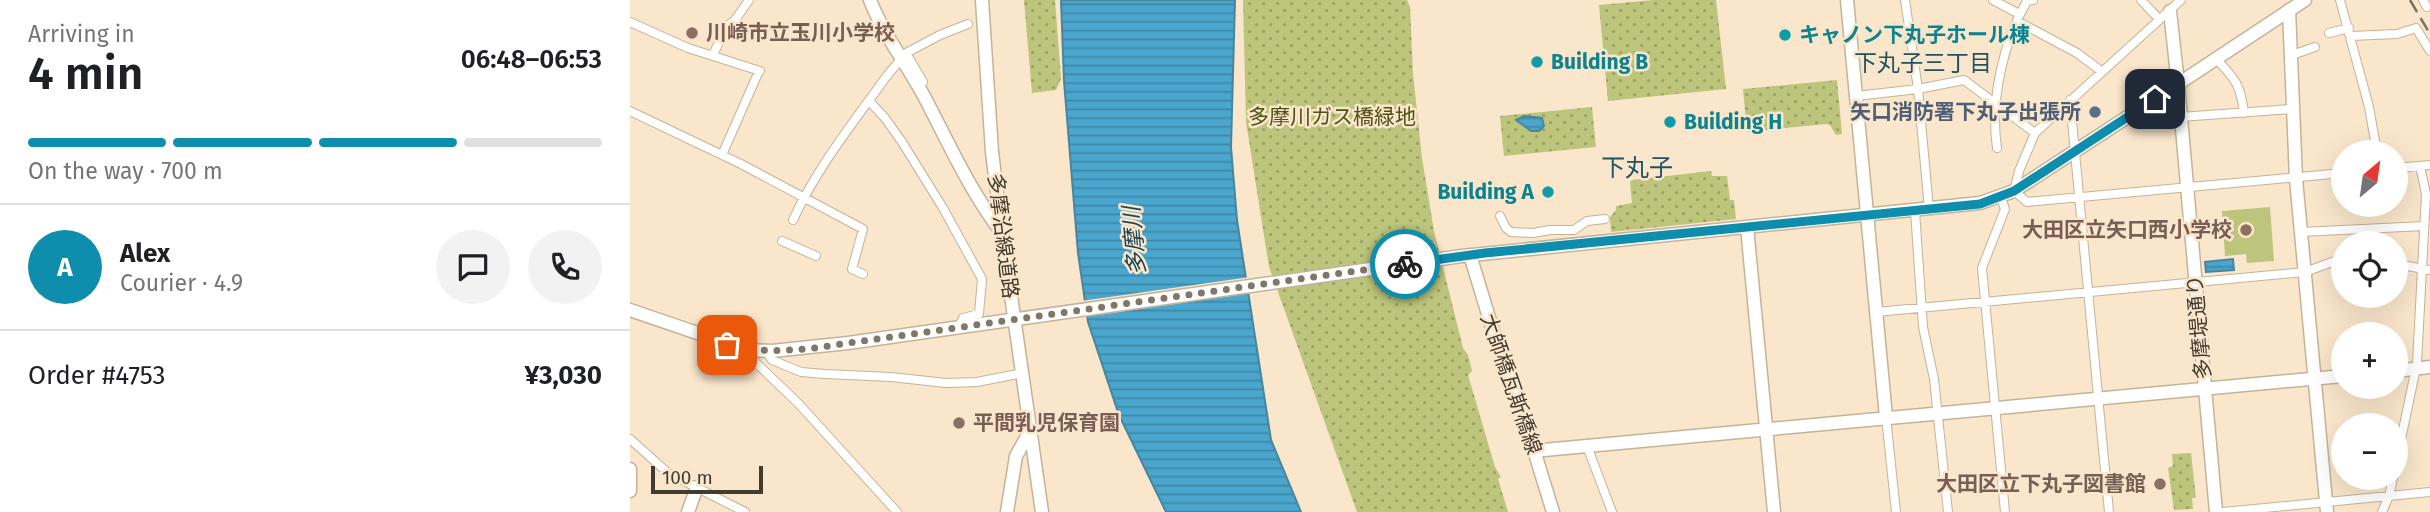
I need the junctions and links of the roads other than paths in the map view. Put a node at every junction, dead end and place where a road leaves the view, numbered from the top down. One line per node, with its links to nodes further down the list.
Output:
1 (749, 0): 22 (street)
2 (870, 0): 25 (street)
3 (982, 0): 62 (street, 多摩沿線道路)
4 (1847, 0): 30 (street)
5 (1905, 0): 29 (street)
6 (1993, 0): 14 (street)
7 (2033, 0): 14 (street)
8 (2141, 0): 15 (street)
9 (2181, 0): 13 (street)
10 (2305, 0): 12 (street)
11 (2340, 0): 18 (street)
12 (2289, 5): 23 (street); 24 (street)
13 (2170, 11): 15 (street); 27 (street, 多摩堤通り)
14 (2018, 18): 26 (street); 33 (street)
15 (2159, 19): 26 (street)
16 (630, 22): 22 (street)
17 (968, 24): 28 (street)
18 (2350, 32): 19 (street); 21 (street); 39 (street)
19 (2329, 33)
20 (2315, 47): 23 (street)
21 (2430, 51)
22 (713, 55): 42 (street)
23 (2292, 55): 34 (street)
24 (2216, 59): 27 (street); 36 (street)
25 (901, 61): 28 (street); 32 (street)
26 (2101, 71): 31 (street)
27 (2178, 84): 37 (street, 多摩堤通り); 41 (street)
28 (919, 87): 62 (street)
29 (1918, 89): 30 (street); 33 (street); 53 (street)
30 (1856, 96): 55 (street)
31 (2070, 100): 38 (street); 41 (street)
32 (869, 101): 50 (street); 78 (street)
33 (1997, 103): 38 (street); 40 (street)
34 (2292, 109): 36 (street); 47 (street)
35 (630, 111): 42 (street)
36 (2244, 113): 37 (street)
37 (2180, 117): 48 (street, 多摩堤通り)
38 (2035, 134): 49 (street)
39 (2374, 140)
40 (1997, 148)
41 (2075, 151): 49 (street); 52 (street)
42 (722, 155): 50 (street)
43 (2430, 165): 45 (street)
44 (2408, 166): 45 (street)
45 (2420, 166): 59 (street)
46 (2331, 175): 47 (street)
47 (2296, 179): 48 (street); 61 (street)
48 (2187, 188): 52 (street); 71 (street, 多摩堤通り)
49 (2014, 191): 51 (street); 52 (street)
50 (803, 198): 58 (street); 70 (street)
51 (2001, 198): 53 (street); 73 (street)
52 (2080, 198): 72 (street)
53 (1929, 209): 54 (street)
54 (1914, 211): 55 (street); 74 (street)
55 (1867, 215): 60 (street); 76 (street)
56 (1500, 216): 57 (street)
57 (1605, 219)
58 (793, 220)
59 (2424, 226): 61 (street); 68 (street)
60 (1747, 228): 64 (street); 93 (street)
61 (2301, 232): 69 (street)
62 (1002, 233): 77 (street, 多摩沿線道路)
63 (782, 241): 65 (street)
64 (1466, 255): 77 (street); 97 (street, 大師橋瓦斯橋線)
65 (817, 256)
66 (2331, 262): 69 (street)
67 (2408, 266): 68 (street)
68 (2426, 269): 82 (street)
69 (2305, 271): 71 (street); 86 (street)
70 (863, 274)
71 (2195, 282): 72 (street); 87 (street, 多摩堤通り)
72 (2088, 292): 73 (street); 88 (street)
73 (1985, 301): 74 (street); 89 (street)
74 (1922, 307): 76 (street); 90 (street)
75 (630, 310): 79 (street)
76 (1876, 312): 92 (street)
77 (1014, 319): 78 (street); 84 (street, 多摩沿線道路)
78 (959, 327): 80 (street)
79 (747, 350): 80 (street); 109 (street)
80 (766, 351): 84 (street)
81 (2430, 367): 82 (street)
82 (2416, 369): 83 (street); 91 (street)
83 (2408, 370)
84 (1022, 373): 94 (street, 多摩沿線道路)
85 (2331, 377): 86 (street)
86 (2314, 378): 87 (street); 105 (street)
87 (2204, 388): 88 (street); 119 (street, 多摩堤通り)
88 (2098, 398): 89 (street); 118 (street)
89 (1994, 408): 90 (street); 117 (street)
90 (1937, 413): 92 (street); 116 (street)
91 (2407, 413)
92 (1886, 417): 93 (street); 115 (street)
93 (1766, 428): 96 (street); 114 (street)
94 (1029, 433): 110 (street); 111 (street, 多摩沿線道路)
95 (630, 439): 99 (street)
96 (1587, 446): 97 (street); 113 (street)
97 (1534, 451): 112 (street, 大師橋瓦斯橋線)
98 (630, 469): 101 (street)
99 (697, 486): 104 (street); 106 (street)
100 (2390, 490): 103 (street)
101 (630, 491)
102 (2430, 492): 103 (street)
103 (2389, 496): 105 (street); 121 (street)
104 (727, 501): 107 (street); 108 (street)
105 (2327, 507): 120 (street)
106 (688, 512)
107 (723, 512)
108 (745, 512)
109 (897, 512)
110 (1007, 512)
111 (1042, 512)
112 (1553, 512)
113 (1612, 512)
114 (1773, 512)
115 (1896, 512)
116 (1948, 512)
117 (2005, 512)
118 (2109, 512)
119 (2216, 512)
120 (2223, 512)
121 (2382, 512)

